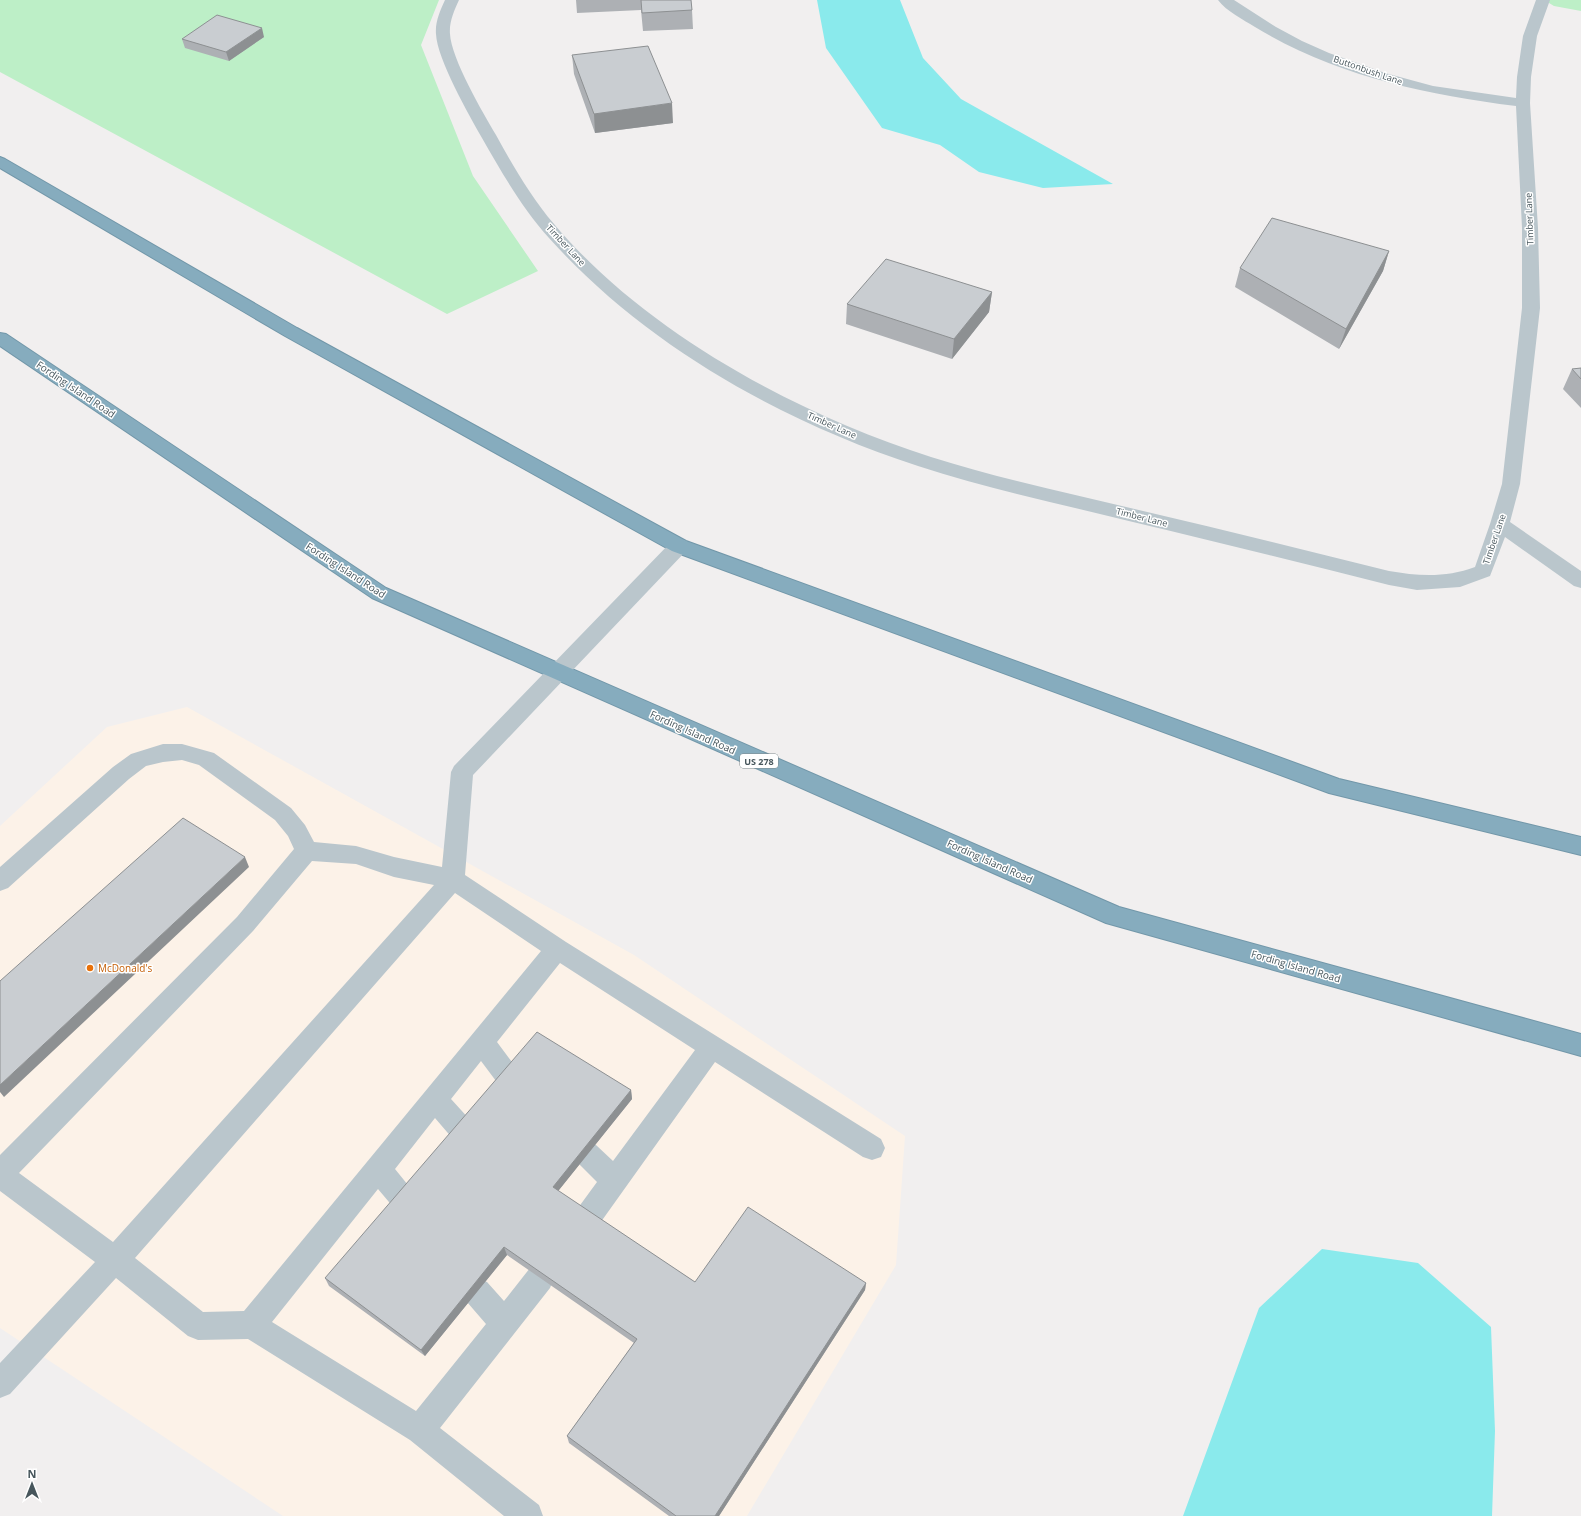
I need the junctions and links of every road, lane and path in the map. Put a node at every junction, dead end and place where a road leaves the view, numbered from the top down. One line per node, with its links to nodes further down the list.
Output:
1 (452, 0): 7 (street, Timber Lane)
2 (1225, 0): 4 (street, Buttonbush Lane)
3 (1543, 0): 4 (street, Timber Lane)
4 (1523, 103): 7 (street, Timber Lane)
5 (0, 162): 8 (highway)
6 (0, 338): 10 (highway, Fording Island Road / US 278)
7 (1500, 524): 9 (street)
8 (679, 546): 10 (street); 11 (highway)
9 (1581, 580)
10 (557, 672): 13 (street); 17 (highway, Fording Island Road / US 278)
11 (1581, 846)
12 (306, 851): 13 (street); 14 (street); 25 (street)
13 (453, 879): 15 (street); 29 (street)
14 (0, 881)
15 (557, 949): 16 (street); 18 (street)
16 (482, 1042): 19 (street); 20 (street)
17 (1581, 1045)
18 (712, 1046): 22 (street); 26 (street)
19 (508, 1077)
20 (435, 1099): 21 (street); 24 (street)
21 (462, 1130)
22 (872, 1148)
23 (587, 1154): 26 (street)
24 (378, 1169): 27 (street); 33 (street)
25 (0, 1175): 29 (street)
26 (613, 1179): 28 (street)
27 (403, 1199)
28 (588, 1217)
29 (115, 1260): 33 (street); 34 (street)
30 (540, 1278): 32 (street)
31 (477, 1292): 32 (street)
32 (504, 1323): 35 (street)
33 (251, 1325): 35 (street)
34 (0, 1384)
35 (420, 1430): 36 (street)
36 (528, 1516)

